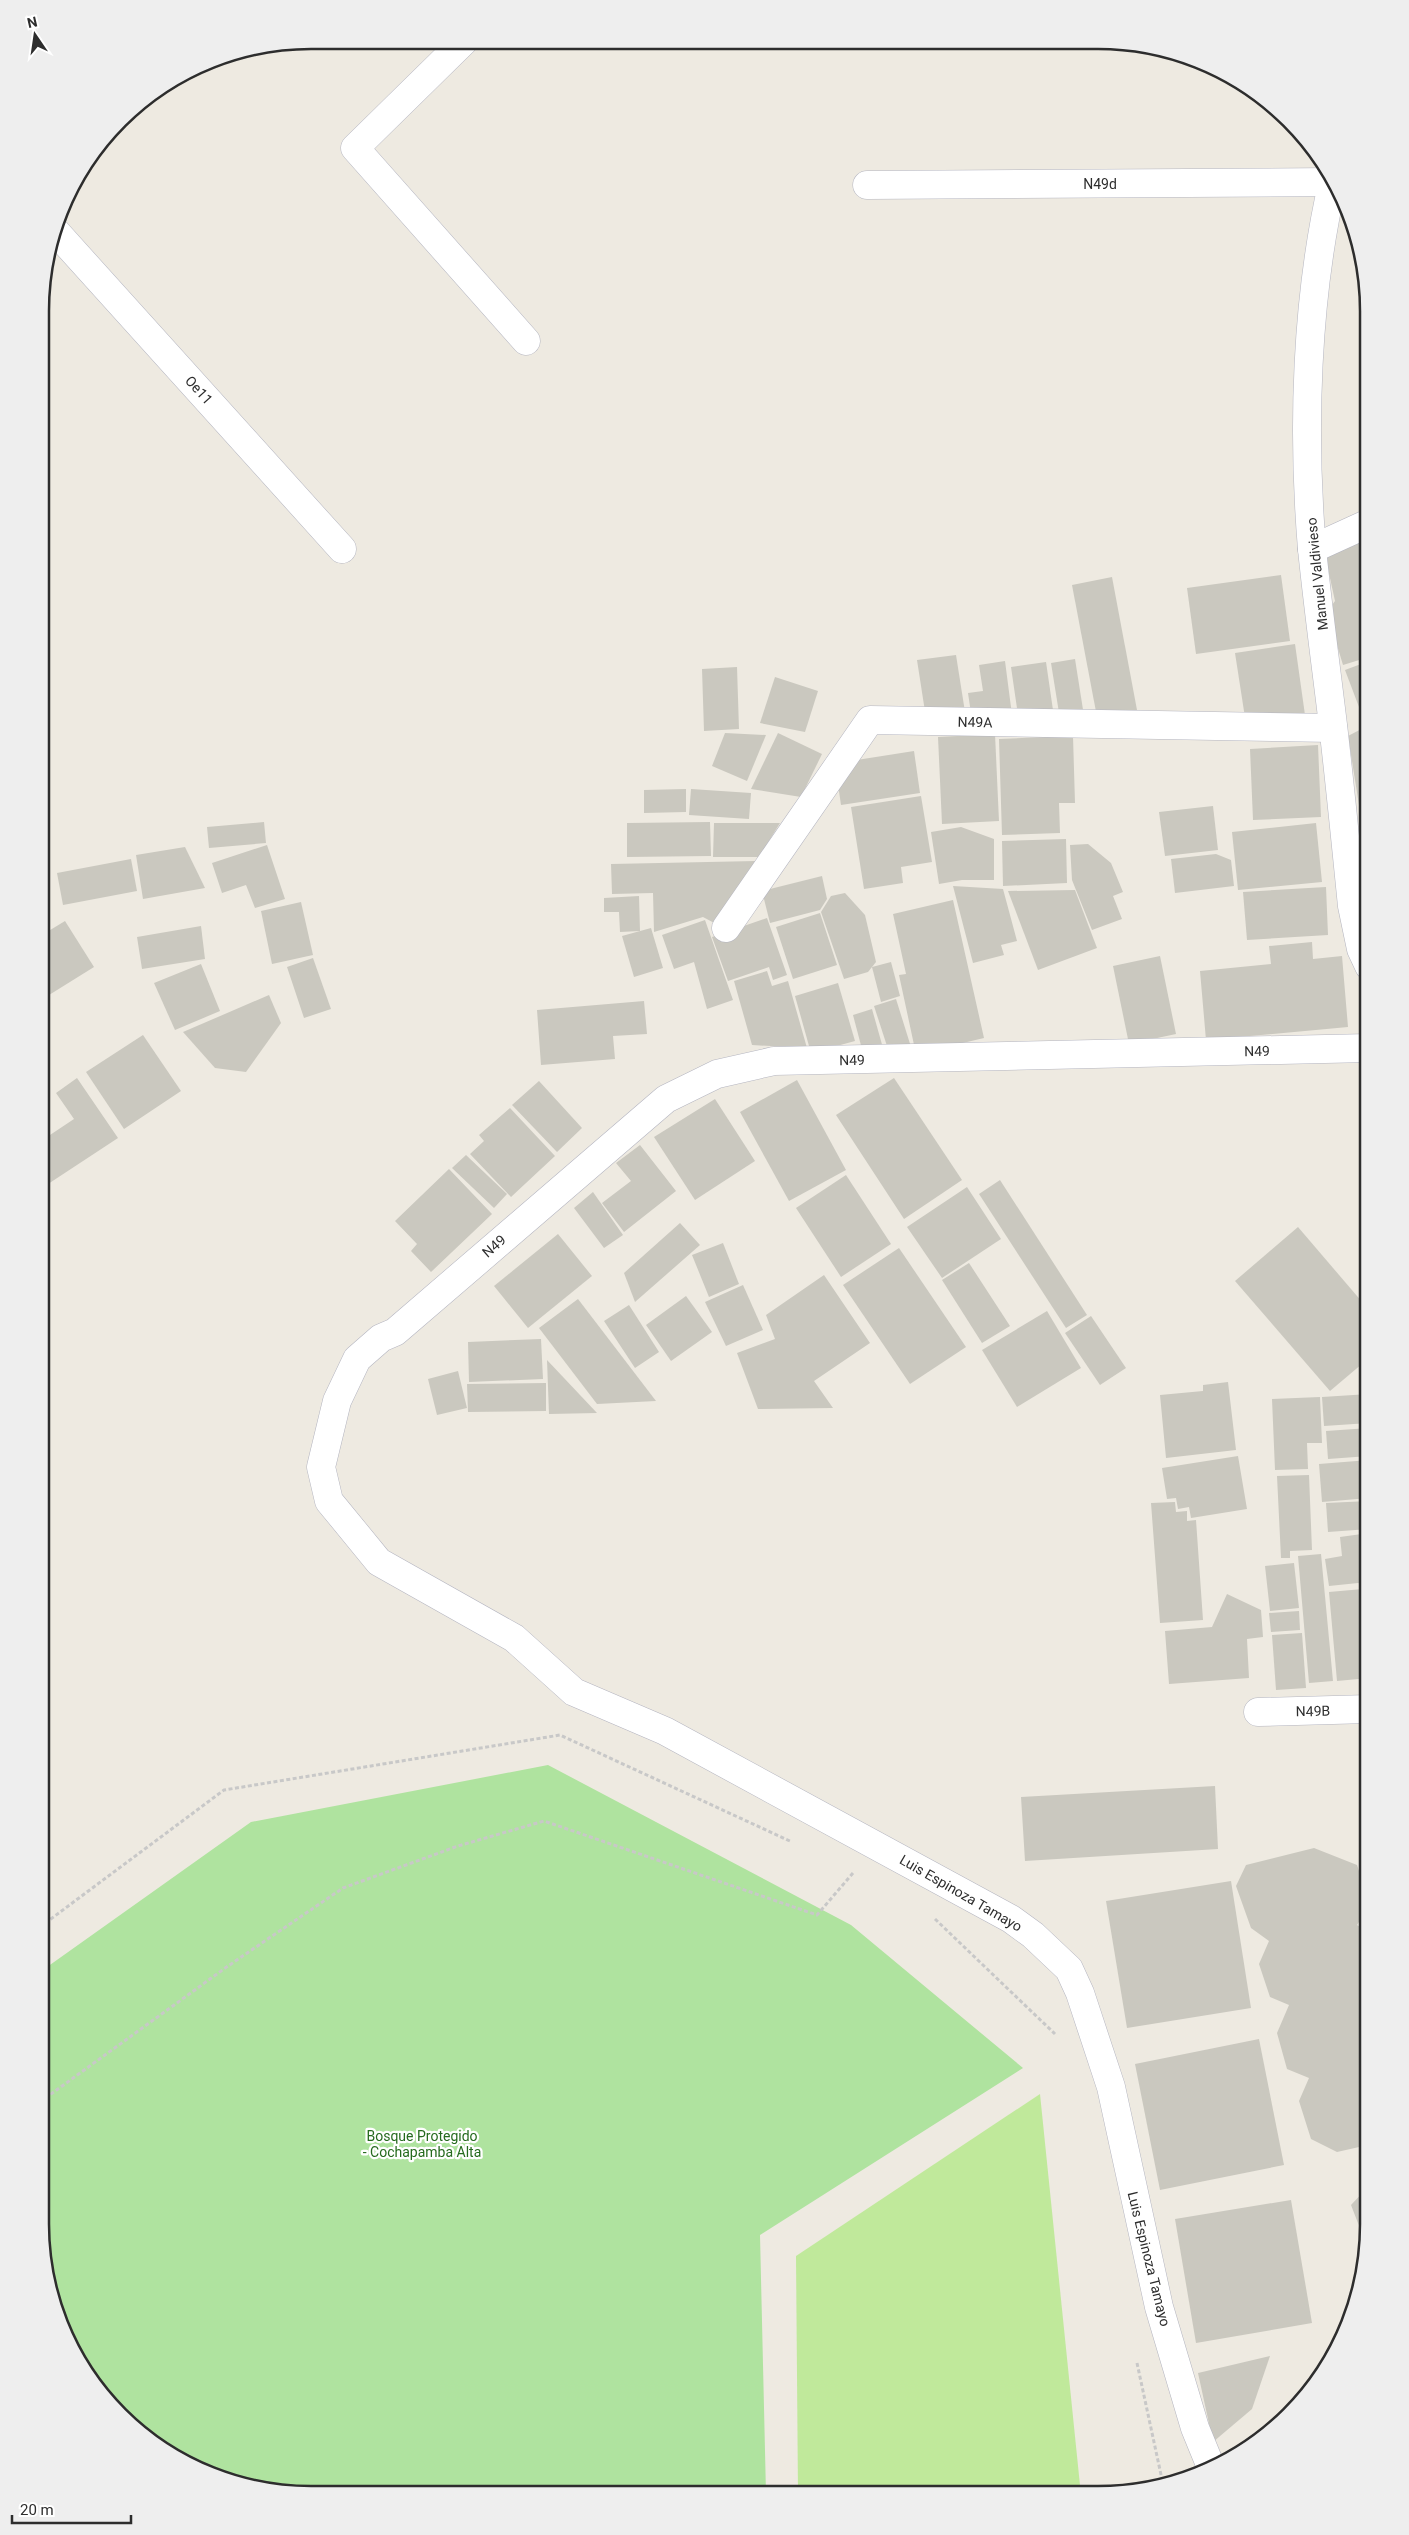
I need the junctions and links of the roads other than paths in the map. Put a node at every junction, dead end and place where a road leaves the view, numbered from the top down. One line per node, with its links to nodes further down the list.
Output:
1 (445, 49): 6 (street)
2 (1326, 181): 3 (street, N49d)
3 (867, 186)
4 (1331, 191): 9 (street, Manuel Valdivieso)
5 (60, 236): 8 (street, Oe11)
6 (526, 341)
7 (1360, 527): 9 (street)
8 (342, 549)
9 (1312, 549): 10 (street, Manuel Valdivieso)
10 (1334, 728): 11 (street, N49A); 12 (street, Manuel Valdivieso)
11 (726, 928)
12 (1360, 943)
13 (1360, 1048): 15 (street, N49)
14 (1360, 1709): 16 (street, N49B)
15 (625, 1712): 17 (street, Luis Espinoza Tamayo)
16 (1258, 1712)
17 (1209, 2461)

